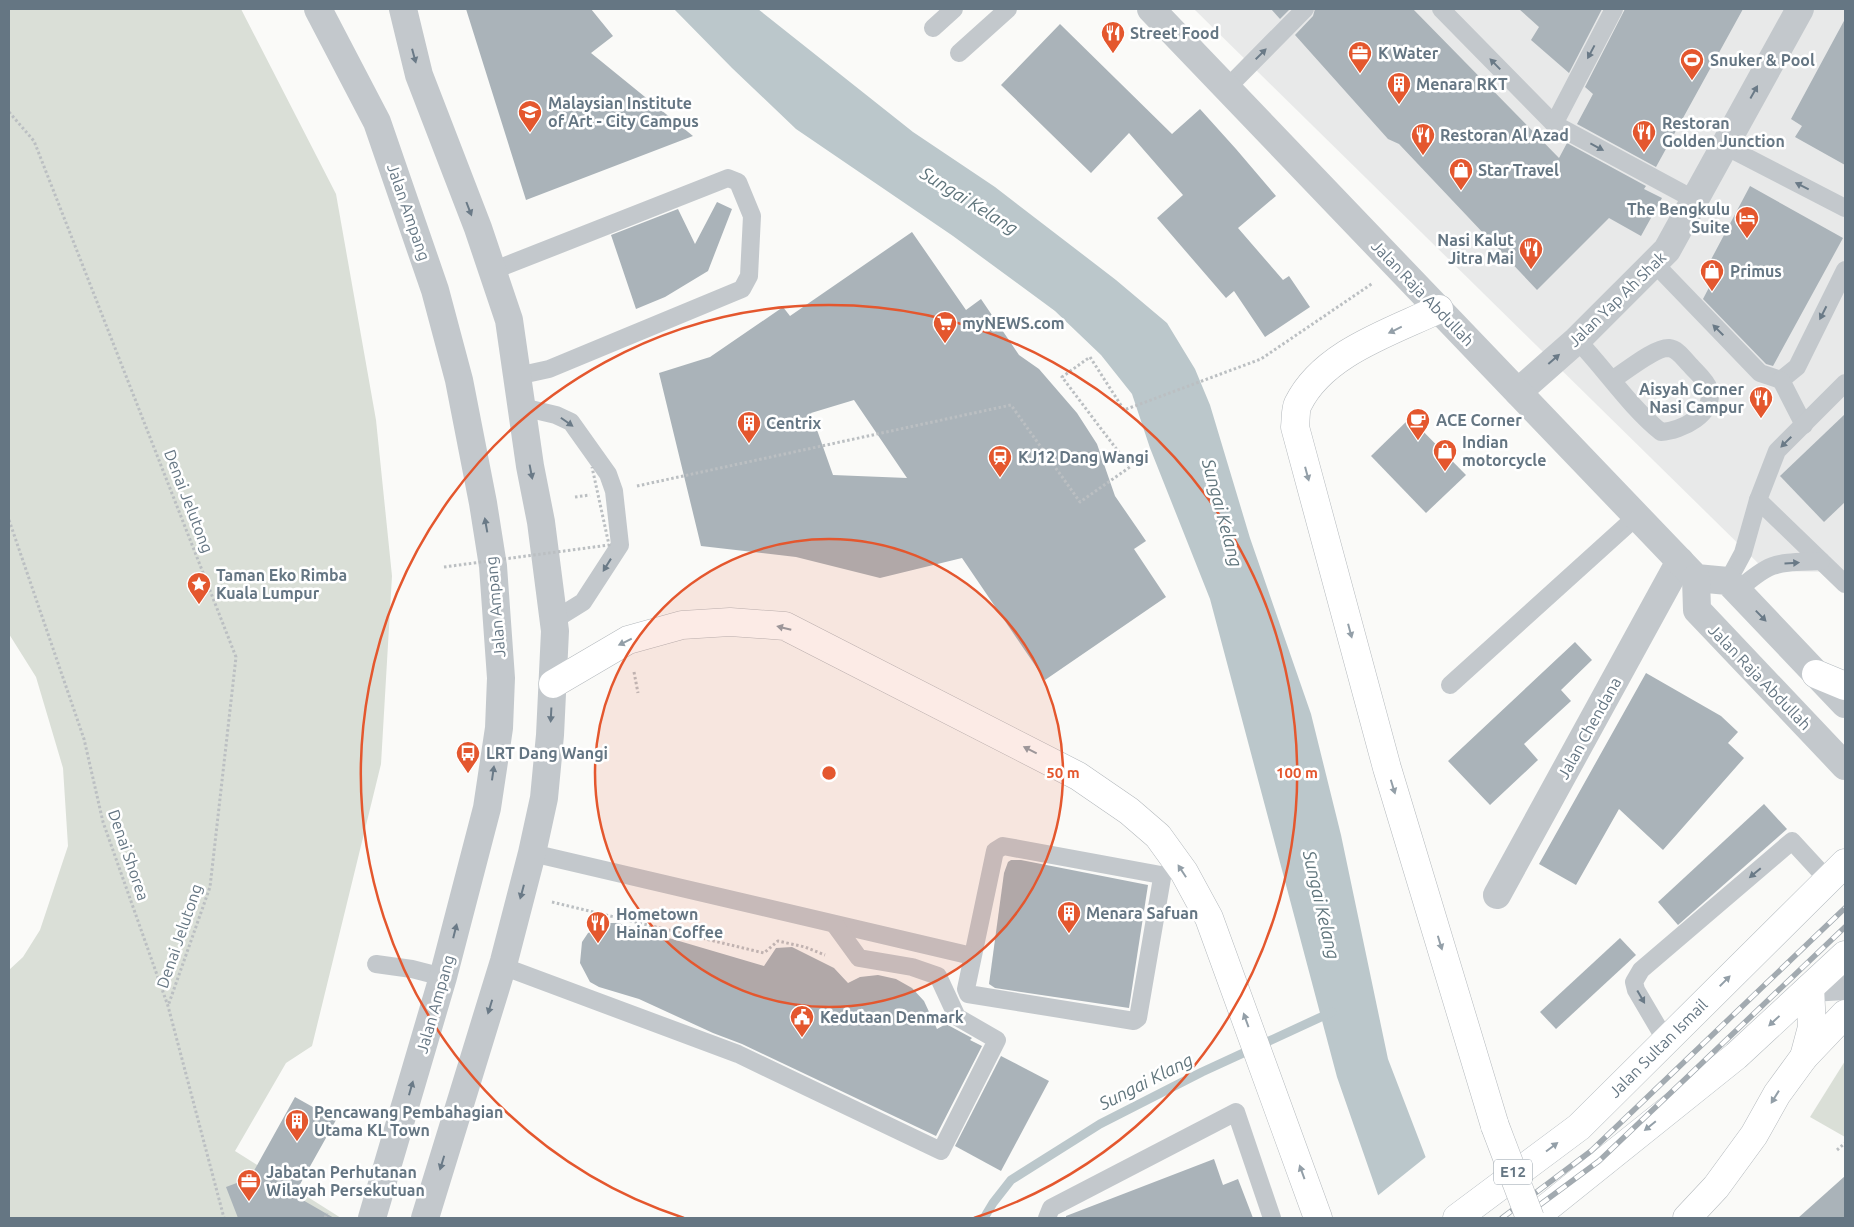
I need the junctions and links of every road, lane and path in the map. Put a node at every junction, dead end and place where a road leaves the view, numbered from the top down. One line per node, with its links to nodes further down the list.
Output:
1 (318, 9): 60 (street, Jalan Ampang, one-way to 1)
2 (403, 9): 20 (street, one-way to 20)
3 (954, 9): 10 (lane)
4 (1008, 9): 11 (lane)
5 (1151, 9): 12 (street, Jalan Raja Abdullah)
6 (1305, 9): 12 (lane, one-way to 6)
7 (1441, 9): 14 (lane, one-way to 7)
8 (1614, 9): 14 (lane, one-way to 14)
9 (1791, 12): 15 (street, Jalan Yap Ah Shak, one-way to 9)
10 (933, 28)
11 (959, 53)
12 (1227, 88): 22 (street, Jalan Raja Abdullah)
13 (9, 112): 63 (path, Denai Jelutong)
14 (1554, 124): 16 (lane, one-way to 16)
15 (1725, 146): 16 (street, Jalan Yap Ah Shak); 17 (lane, one-way to 15)
16 (1695, 200): 18 (street, Jalan Yap Ah Shak)
17 (1845, 208)
18 (1655, 264): 23 (street, Jalan Yap Ah Shak); 26 (lane, one-way to 18)
19 (1845, 270): 26 (lane, one-way to 26)
20 (492, 271): 24 (street); 24 (lane)
21 (1379, 280): 32 (path)
22 (1439, 309): 28 (street, Jalan Raja Abdullah); 78 (main road, E12, one-way to 78, bridge)
23 (1577, 340): 25 (lane); 28 (street, Jalan Yap Ah Shak, one-way to 23)
24 (517, 376): 29 (street)
25 (1612, 380): 25 (lane)
26 (1781, 380): 30 (lane)
27 (1845, 383): 30 (lane)
28 (1518, 392): 34 (street, Jalan Raja Abdullah)
29 (522, 407): 41 (street, one-way to 41); 41 (lane, one-way to 41)
30 (1804, 425): 33 (lane, one-way to 33)
31 (592, 467): 37 (path, bridge)
32 (684, 476)
33 (1758, 500): 36 (lane); 40 (lane)
34 (1636, 516): 38 (street, Jalan Raja Abdullah); 45 (lane)
35 (9, 520): 63 (path, Denai Shorea)
36 (1822, 561): 39 (lane); 40 (lane, one-way to 36)
37 (444, 567)
38 (1688, 570): 40 (street); 49 (street, Jalan Raja Abdullah); 52 (street, Jalan Chendana)
39 (1845, 584)
40 (1732, 586): 43 (street, one-way to 43)
41 (554, 620): 44 (street)
42 (634, 668): 47 (path)
43 (1816, 674): 46 (main road); 48 (street)
44 (553, 684): 50 (street, one-way to 50); 76 (main road, one-way to 44)
45 (1450, 685)
46 (1845, 686)
47 (638, 693)
48 (1845, 704)
49 (1845, 766)
50 (532, 853): 54 (lane); 59 (street, one-way to 59)
51 (1836, 871): 65 (main road, Jalan Sultan Ismail, one-way to 51); 65 (lane, one-way to 65)
52 (1497, 895)
53 (552, 902): 58 (path)
54 (834, 925): 56 (lane); 58 (lane)
55 (1845, 955): 62 (main road)
56 (972, 956): 56 (lane)
57 (376, 964): 60 (lane)
58 (863, 964): 59 (lane)
59 (502, 966): 73 (street, one-way to 73)
60 (443, 978): 72 (street, Jalan Ampang, one-way to 60)
61 (1845, 986): 62 (street)
62 (1810, 988): 66 (main road); 79 (main road, one-way to 79)
63 (168, 1006): 70 (path, Denai Shorea)
64 (1845, 1014): 66 (main road)
65 (1666, 1041): 77 (main road, Jalan Sultan Ismail, one-way to 65)
66 (1804, 1057): 80 (main road, one-way to 80)
67 (1845, 1143): 68 (path)
68 (1837, 1150)
69 (327, 1213): 71 (path)
70 (224, 1218)
71 (324, 1218)
72 (372, 1218)
73 (425, 1218)
74 (1047, 1218): 75 (lane)
75 (1272, 1218)
76 (1318, 1218)
77 (1457, 1218)
78 (1530, 1218)
79 (1534, 1218)
80 (1687, 1218)

